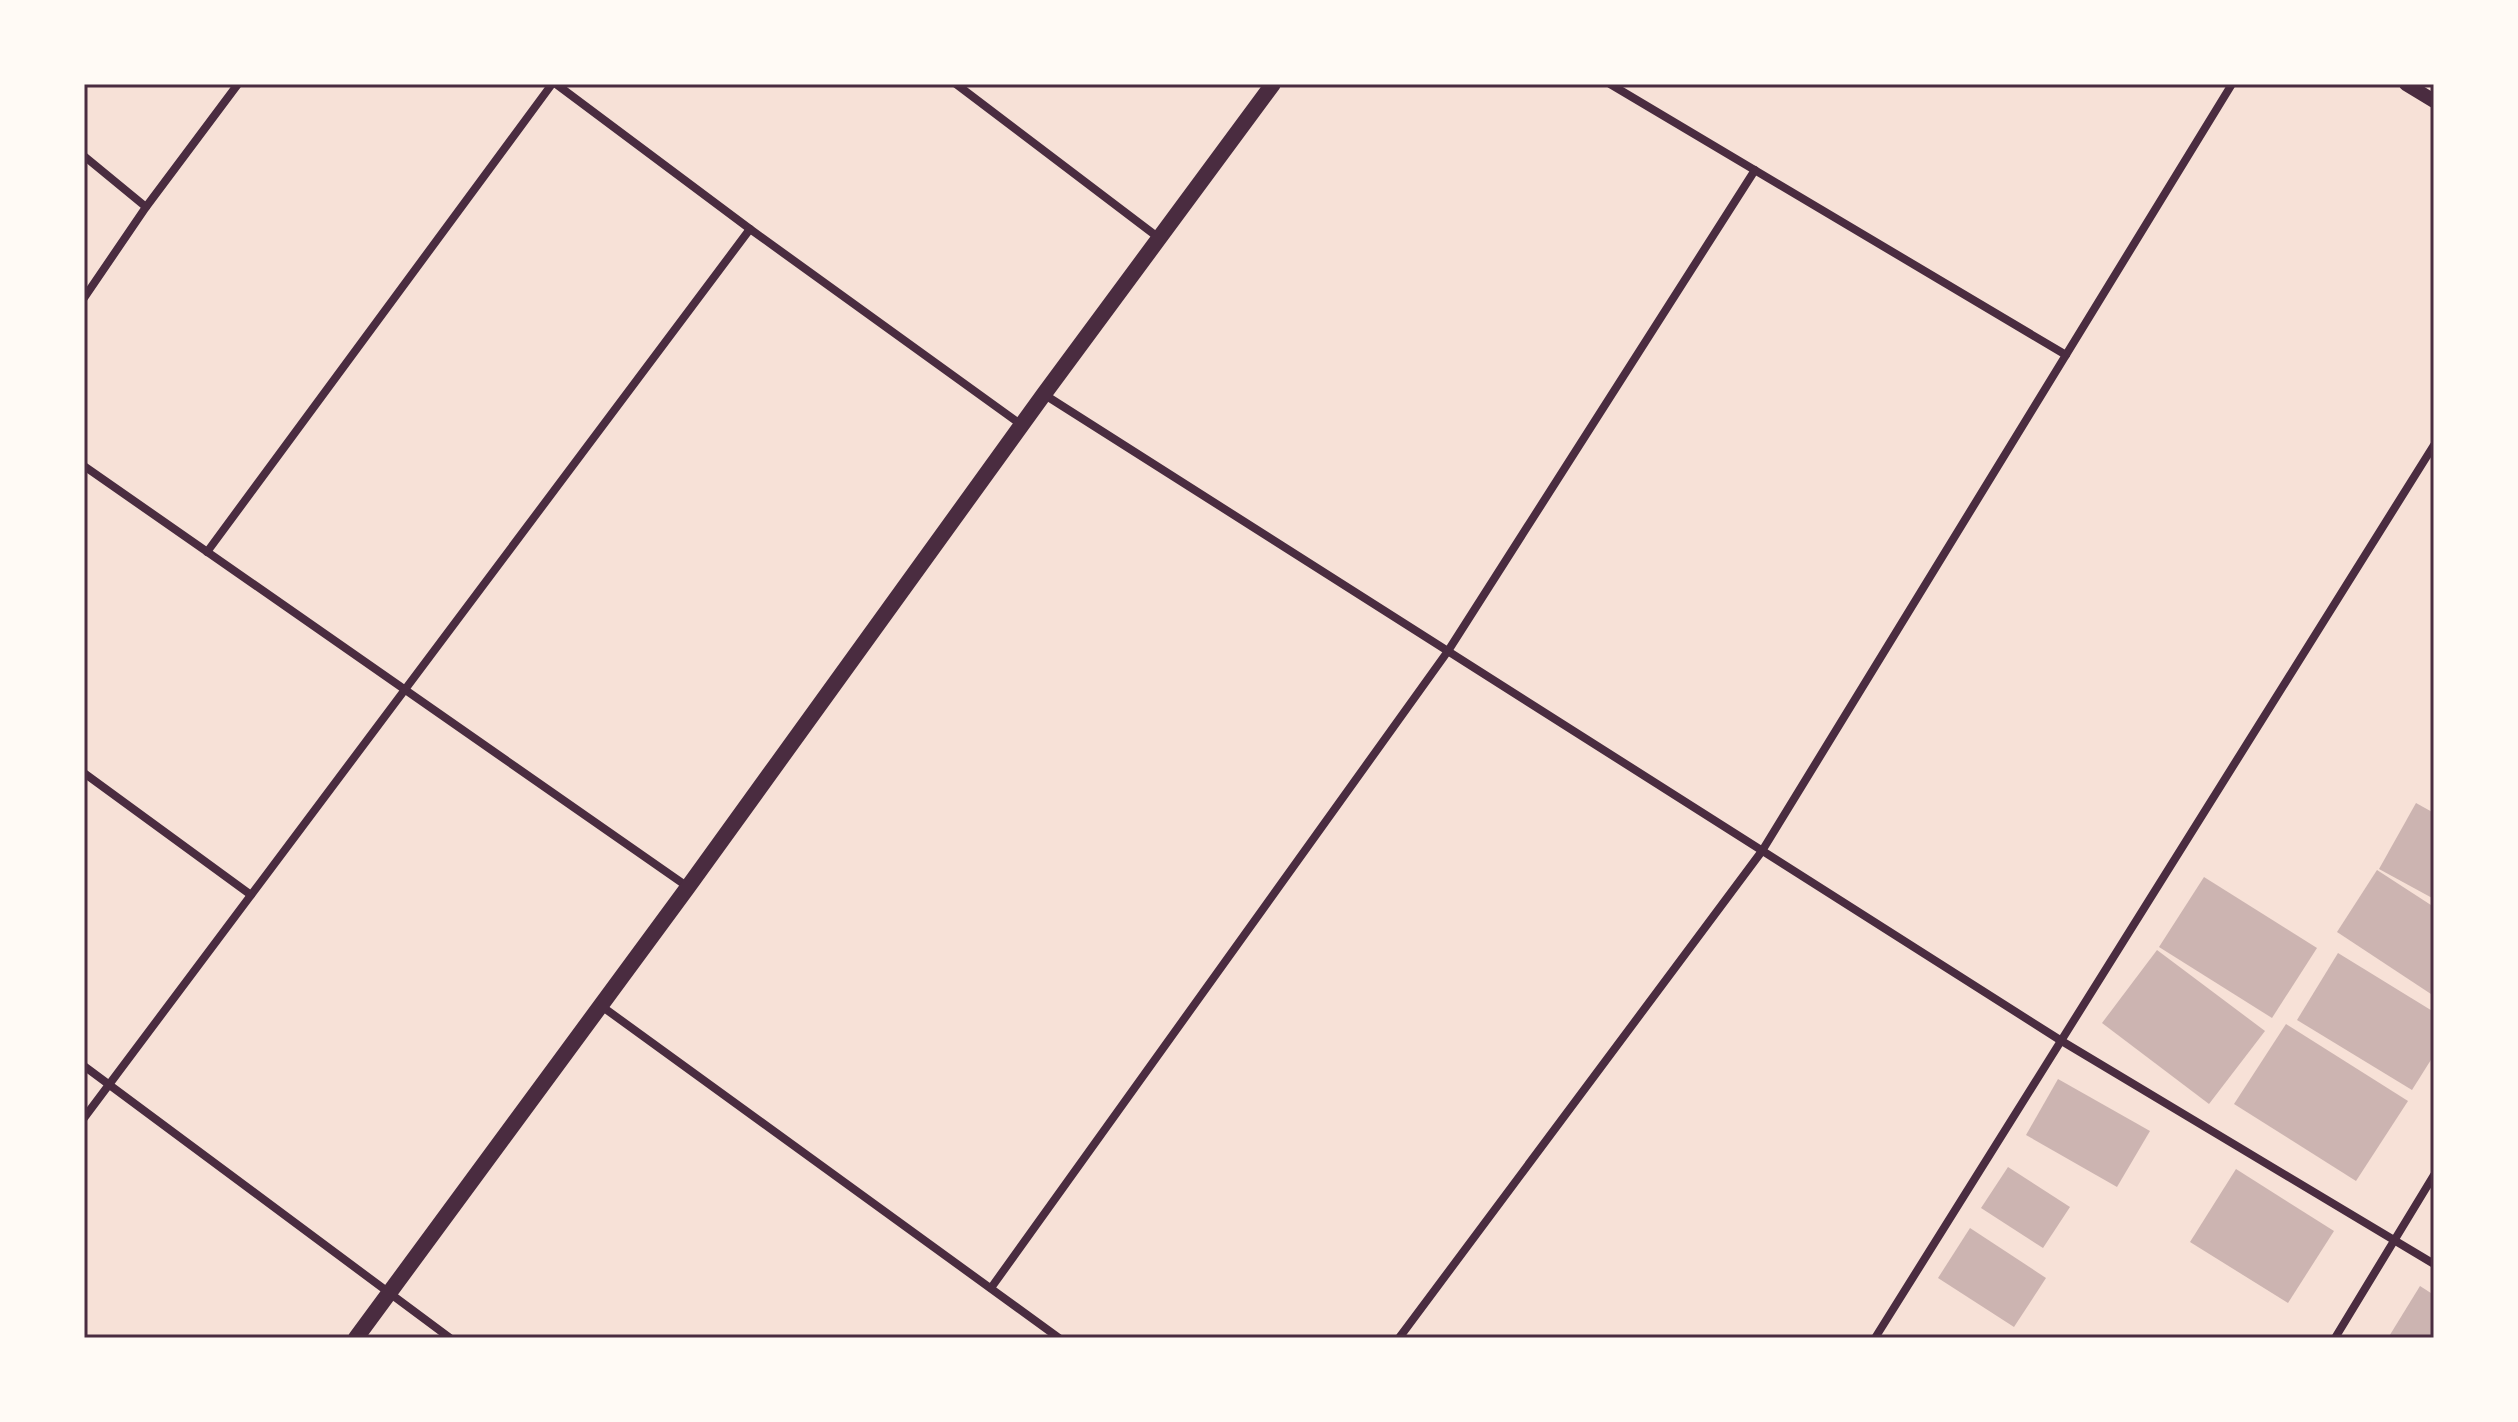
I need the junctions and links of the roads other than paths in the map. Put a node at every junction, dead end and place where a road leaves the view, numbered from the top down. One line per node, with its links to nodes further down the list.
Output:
1 (238, 84): 11 (street)
2 (554, 84): 12 (street); 20 (street)
3 (956, 84): 13 (street)
4 (1273, 84): 13 (main road)
5 (1610, 84): 10 (street)
6 (2232, 84): 15 (street)
7 (2406, 84): 8 (street)
8 (2434, 101)
9 (84, 156): 11 (street)
10 (1755, 170): 15 (street); 21 (street)
11 (146, 207): 14 (street)
12 (750, 229): 17 (street); 22 (street)
13 (1160, 238): 16 (main road)
14 (84, 298)
15 (2066, 355): 24 (street)
16 (1044, 394): 17 (main road); 21 (street)
17 (1023, 426): 25 (main road)
18 (2434, 445): 28 (street)
19 (84, 466): 20 (street)
20 (207, 552): 22 (street)
21 (1448, 651): 24 (street); 35 (street)
22 (405, 690): 25 (street); 26 (street)
23 (84, 773): 26 (street)
24 (1762, 851): 28 (street); 40 (street)
25 (688, 887): 27 (main road)
26 (251, 895): 30 (street)
27 (599, 1005): 35 (street); 36 (main road)
28 (2060, 1040): 33 (street); 41 (street)
29 (84, 1066): 30 (street)
30 (109, 1085): 31 (street); 36 (street)
31 (84, 1118)
32 (2434, 1175): 33 (street)
33 (2394, 1238): 34 (street); 42 (street)
34 (2434, 1264)
35 (991, 1288): 39 (street)
36 (389, 1293): 37 (main road); 38 (street)
37 (356, 1338)
38 (450, 1338)
39 (1059, 1338)
40 (1399, 1338)
41 (1875, 1338)
42 (2335, 1338)

